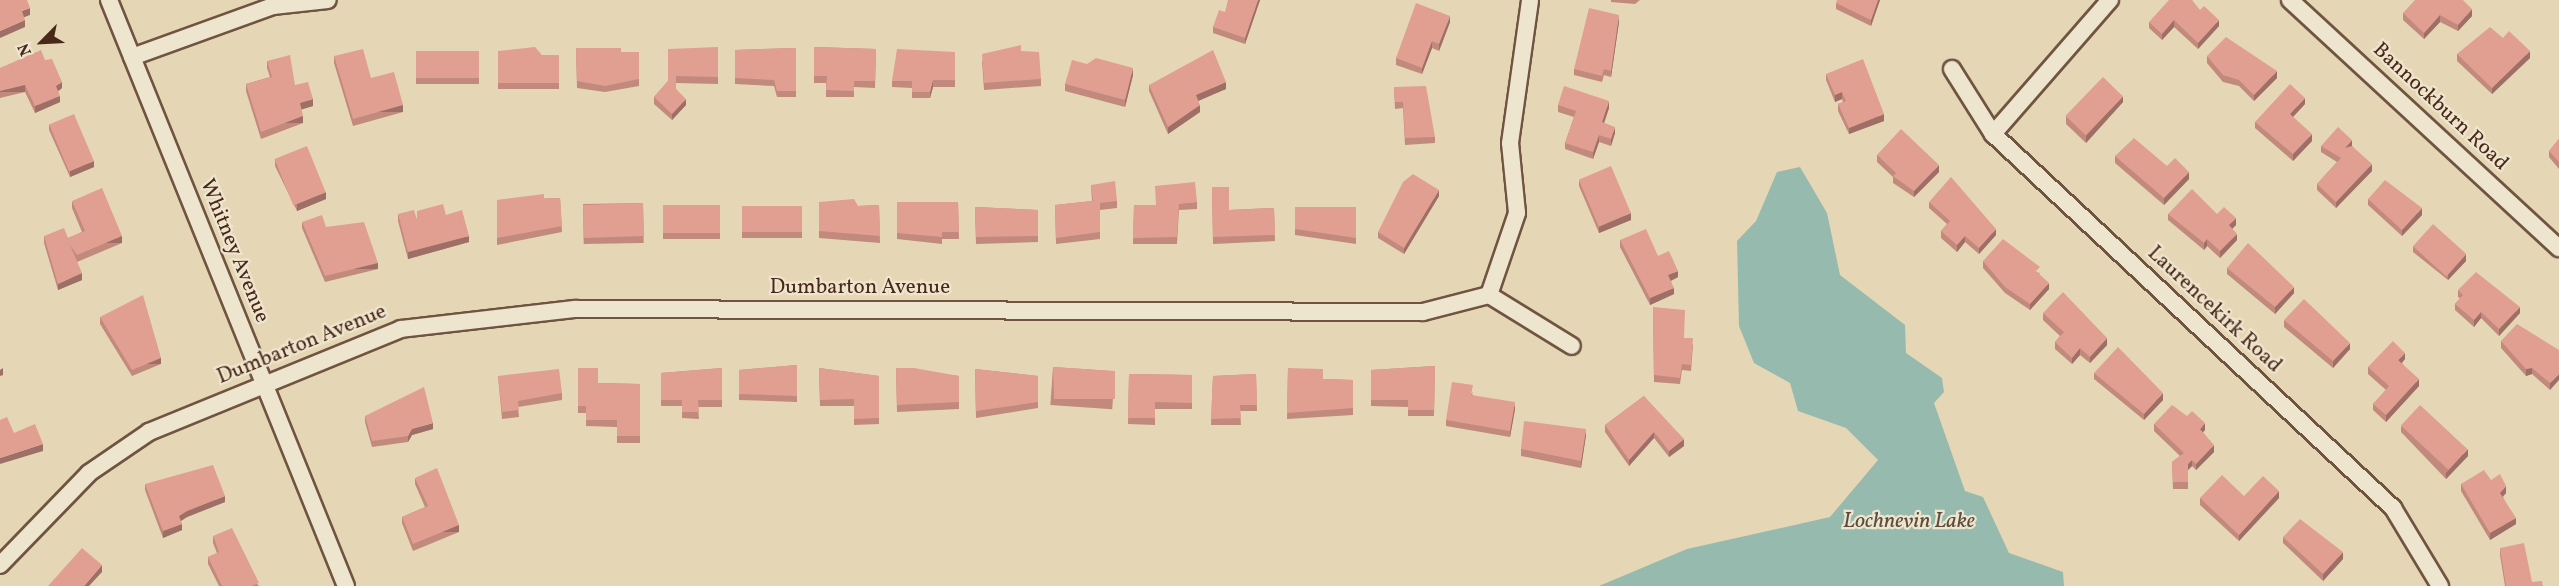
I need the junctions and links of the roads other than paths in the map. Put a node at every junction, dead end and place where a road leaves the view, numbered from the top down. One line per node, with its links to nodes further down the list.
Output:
1 (109, 0): 6 (street, Whitney Avenue)
2 (328, 0): 6 (street)
3 (1530, 0): 10 (street)
4 (2110, 0): 8 (street)
5 (2290, 0): 9 (street, Bannockburn Road)
6 (132, 57): 12 (street, Whitney Avenue)
7 (1952, 69): 8 (street, Laurencekirk Road)
8 (1993, 134): 15 (street, Laurencekirk Road)
9 (2559, 248)
10 (1489, 295): 11 (street); 12 (street, Dumbarton Avenue)
11 (1572, 346)
12 (263, 384): 13 (street, Dumbarton Avenue); 14 (street, Whitney Avenue)
13 (0, 566)
14 (346, 586)
15 (2440, 586)

